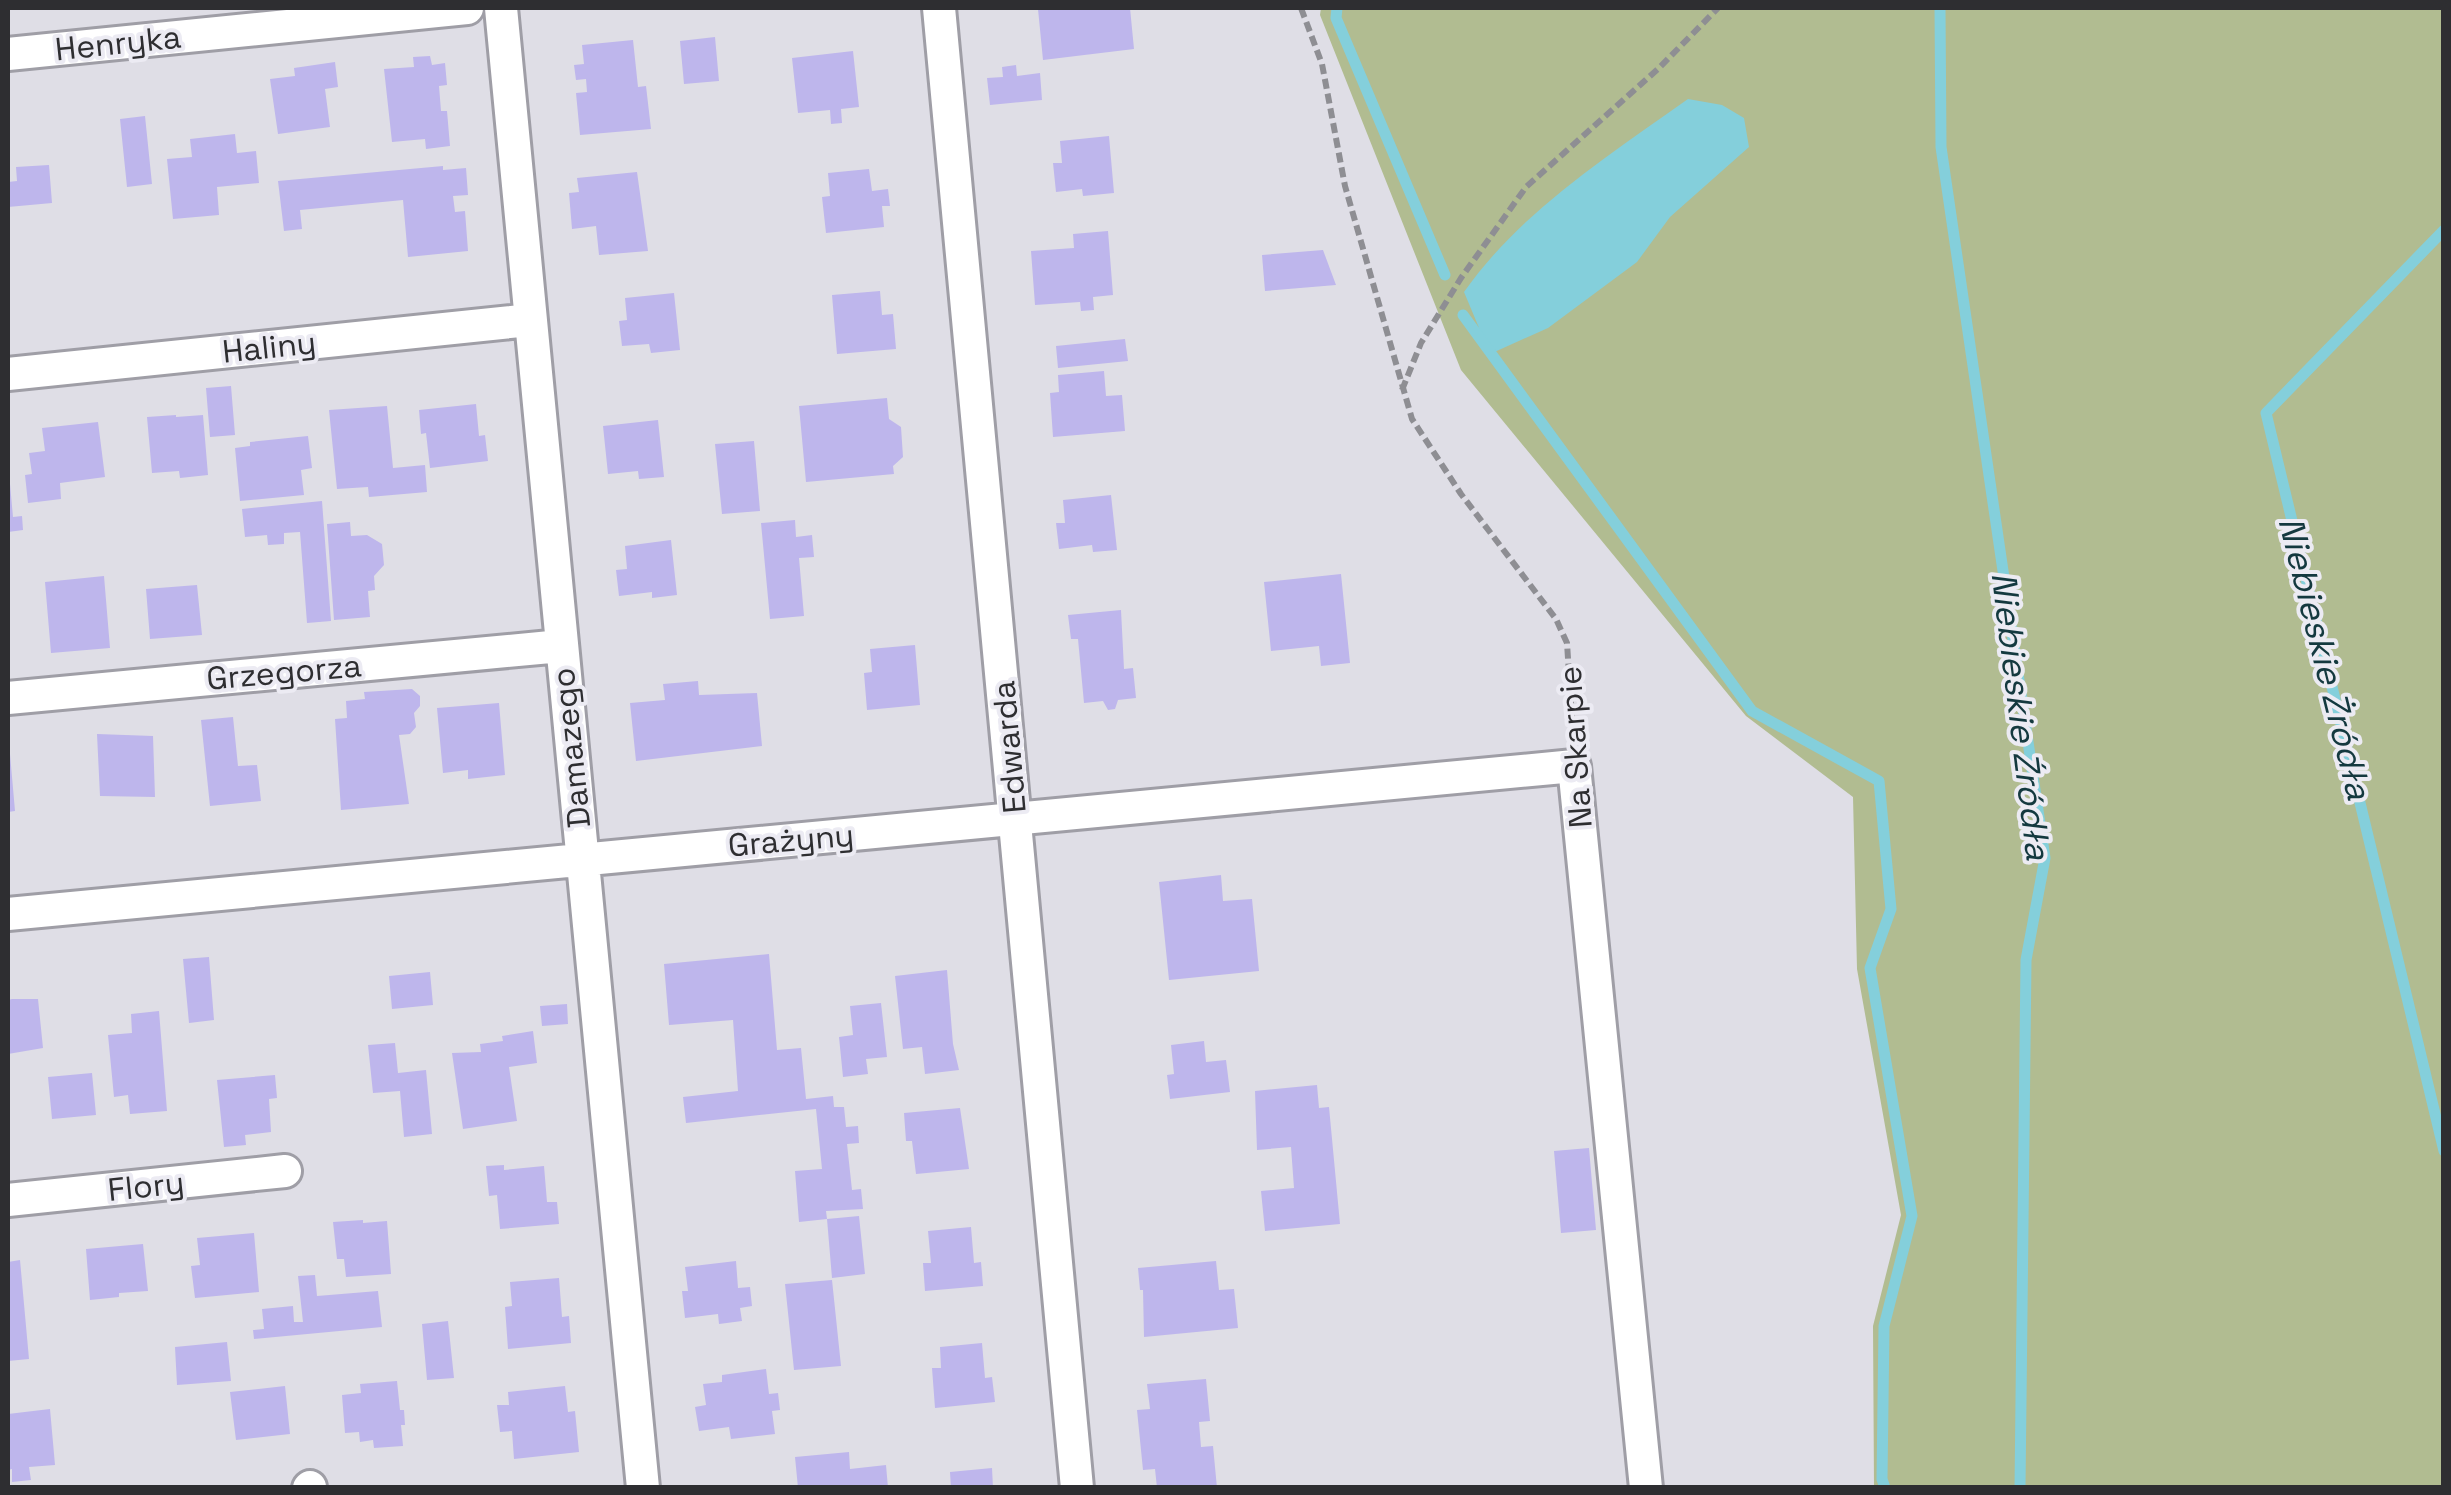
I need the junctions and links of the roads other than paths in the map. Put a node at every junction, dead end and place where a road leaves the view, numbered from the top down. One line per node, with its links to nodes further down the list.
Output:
1 (467, 8): 4 (street, Henryka)
2 (501, 8): 5 (street, Damazego)
3 (939, 8): 10 (street, Edwarda)
4 (8, 54)
5 (530, 320): 6 (street, Haliny); 7 (street, Damazego)
6 (8, 374)
7 (561, 646): 8 (street, Grzegorza); 11 (street, Damazego)
8 (8, 698)
9 (1574, 766): 10 (street, Grażyny); 17 (street, Na Skarpie)
10 (1015, 820): 11 (street, Grażyny); 16 (street, Edwarda)
11 (583, 859): 12 (street, Grażyny); 15 (street, Damazego)
12 (8, 914)
13 (284, 1171): 14 (street, Flory)
14 (8, 1200)
15 (643, 1488)
16 (1076, 1488)
17 (1646, 1488)

